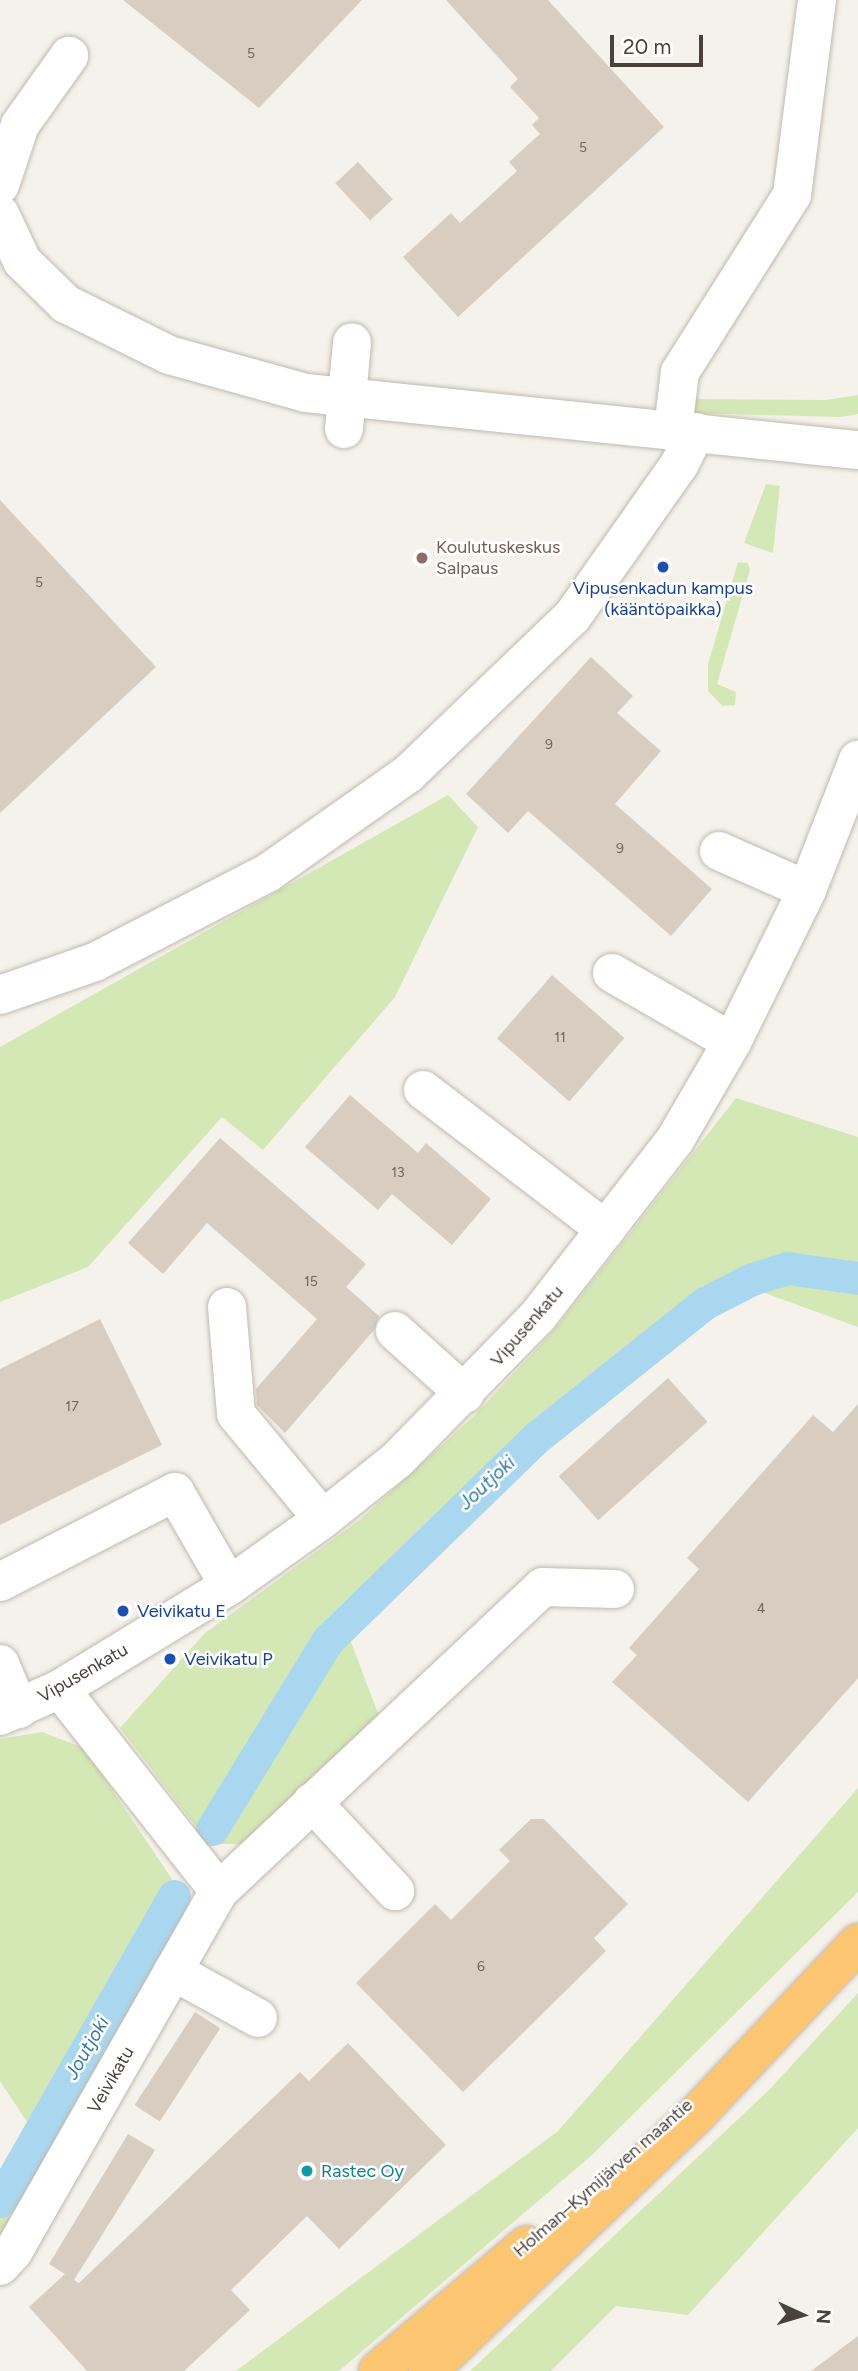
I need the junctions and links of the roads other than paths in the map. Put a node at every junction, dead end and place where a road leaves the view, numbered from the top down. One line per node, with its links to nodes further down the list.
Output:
1 (817, 0): 7 (street)
2 (69, 56): 3 (street)
3 (0, 185)
4 (0, 214): 6 (street)
5 (352, 342): 6 (street)
6 (345, 413): 7 (street)
7 (684, 430): 8 (street); 13 (street)
8 (858, 450)
9 (855, 779): 11 (street, Vipusenkatu)
10 (719, 851): 11 (street)
11 (807, 890): 14 (street, Vipusenkatu)
12 (612, 973): 14 (street)
13 (0, 995)
14 (732, 1042): 16 (street, Vipusenkatu)
15 (423, 1090): 16 (street)
16 (606, 1230): 19 (street, Vipusenkatu)
17 (227, 1307): 20 (street)
18 (395, 1331): 19 (street)
19 (465, 1394): 20 (street, Vipusenkatu)
20 (323, 1519): 22 (street, Vipusenkatu)
21 (0, 1582): 22 (street)
22 (229, 1586): 25 (street, Vipusenkatu)
23 (615, 1589): 27 (street, Veivikatu)
24 (0, 1664): 26 (street)
25 (61, 1689): 26 (street, Vipusenkatu); 28 (street)
26 (9, 1712)
27 (312, 1802): 28 (street, Veivikatu); 29 (street)
28 (219, 1891): 31 (street, Veivikatu)
29 (395, 1891)
30 (858, 1943): 32 (highway, Holman–Kymijärven maantie)
31 (173, 1971): 33 (street); 34 (street, Veivikatu)
32 (823, 1980): 35 (highway, Holman–Kymijärven maantie); 36 (highway, Holman–Kymijärven maantie)
33 (258, 2018)
34 (0, 2266)
35 (378, 2371)
36 (428, 2371)

